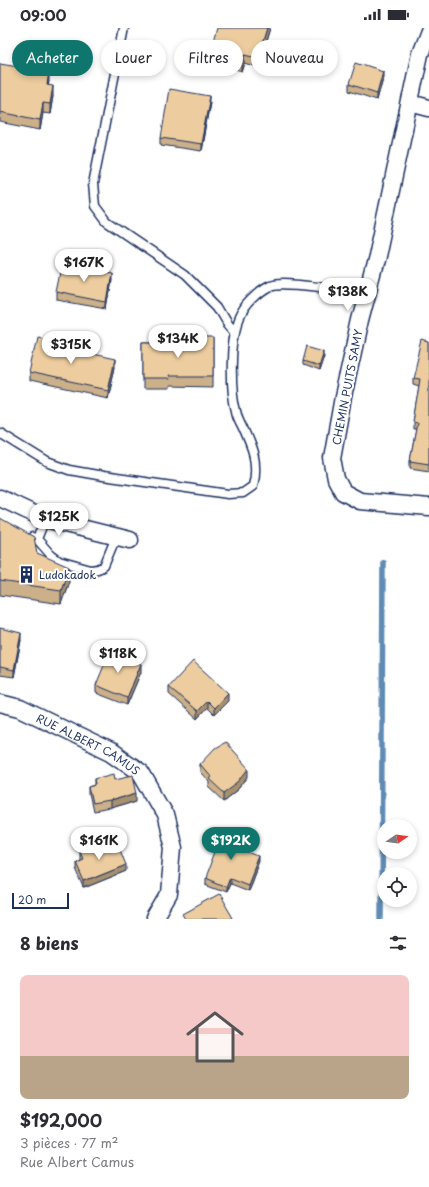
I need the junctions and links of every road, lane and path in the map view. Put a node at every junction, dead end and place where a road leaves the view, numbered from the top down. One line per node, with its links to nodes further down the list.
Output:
1 (124, 28): 6 (lane)
2 (429, 31): 3 (street, CHEMIN PUITS SAMY)
3 (410, 103): 4 (street); 9 (street, CHEMIN PUITS SAMY)
4 (429, 108)
5 (328, 288): 6 (lane)
6 (234, 332): 7 (lane)
7 (0, 432)
8 (0, 498): 10 (street)
9 (429, 507)
10 (45, 519): 12 (lane); 13 (street)
11 (25, 533): 12 (lane)
12 (37, 539): 13 (lane)
13 (123, 539)
14 (0, 703): 15 (street, RUE ALBERT CAMUS)
15 (155, 919)

